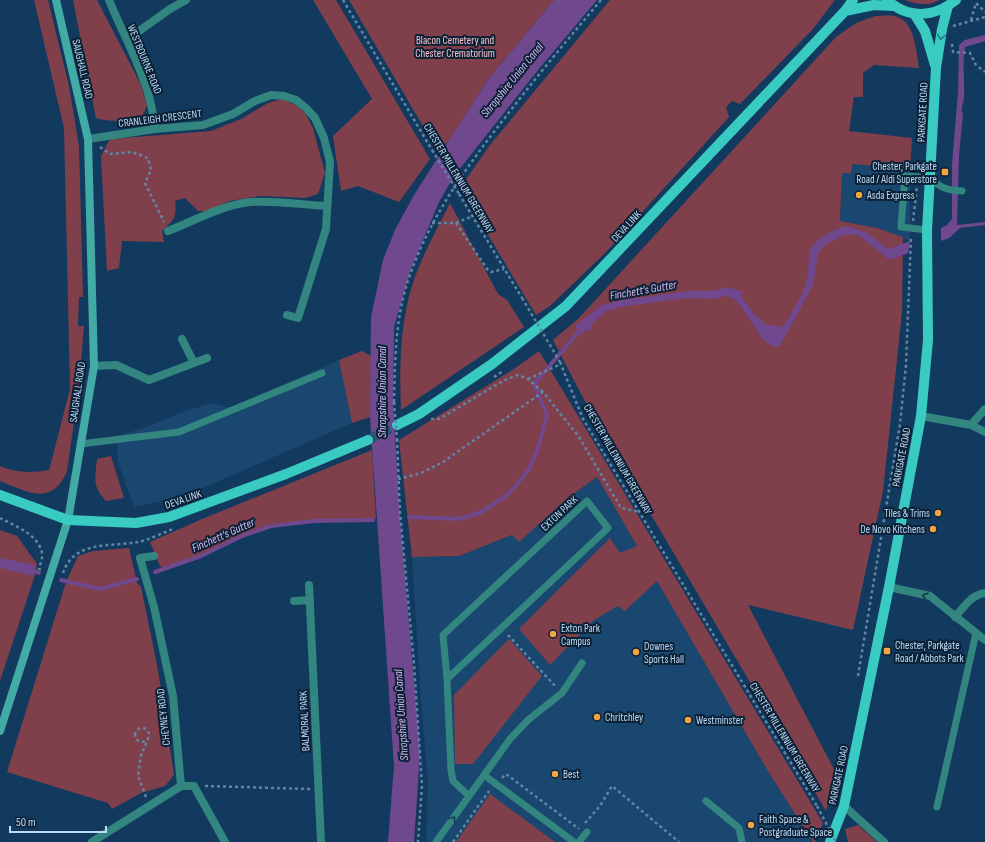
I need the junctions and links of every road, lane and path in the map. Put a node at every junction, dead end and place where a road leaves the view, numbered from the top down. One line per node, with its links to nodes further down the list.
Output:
1 (56, 0): 21 (street, SAUGHALL ROAD)
2 (109, 0): 16 (street, WESTBOURNE ROAD)
3 (186, 0): 16 (street)
4 (342, 0): 26 (path, CHESTER MILLENNIUM GREENWAY, bridge)
5 (601, 0): 27 (path)
6 (853, 0): 10 (main road, DEVA LINK)
7 (977, 1): 11 (path); 14 (path)
8 (890, 3): 10 (main road); 12 (main road)
9 (952, 3): 12 (main road); 15 (main road, PARKGATE ROAD)
10 (845, 11): 51 (main road, DEVA LINK)
11 (985, 12)
12 (915, 15): 18 (main road, PARKGATE ROAD)
13 (985, 17): 14 (path)
14 (971, 21): 15 (path)
15 (942, 28): 18 (main road, PARKGATE ROAD, one-way to 18)
16 (128, 39): 20 (street, WESTBOURNE ROAD)
17 (953, 52): 19 (path)
18 (936, 68): 23 (main road, PARKGATE ROAD)
19 (985, 72)
20 (155, 128): 21 (street, CRANLEIGH CRESCENT); 25 (street, CRANLEIGH CRESCENT)
21 (88, 139): 31 (path); 40 (street, SAUGHALL ROAD)
22 (917, 177): 23 (lane); 29 (path); 29 (lane)
23 (931, 177): 24 (lane); 30 (main road, PARKGATE ROAD)
24 (962, 191)
25 (327, 206): 31 (street); 33 (street, CRANLEIGH CRESCENT)
26 (473, 216): 28 (path); 32 (path, CHESTER MILLENNIUM GREENWAY)
27 (432, 223): 28 (path); 56 (path, bridge)
28 (456, 223): 32 (path)
29 (912, 228): 30 (lane); 71 (path)
30 (927, 230): 49 (main road, PARKGATE ROAD)
31 (168, 231)
32 (504, 269): 38 (path, CHESTER MILLENNIUM GREENWAY, bridge)
33 (287, 315)
34 (547, 334): 36 (path)
35 (182, 339): 39 (street)
36 (541, 339)
37 (207, 358): 39 (street)
38 (560, 363): 45 (path); 58 (path, CHESTER MILLENNIUM GREENWAY)
39 (194, 364): 40 (street)
40 (94, 366): 55 (street, SAUGHALL ROAD)
41 (505, 370): 43 (path)
42 (322, 373): 55 (lane)
43 (499, 375): 44 (path); 46 (path)
44 (492, 379)
45 (528, 379): 46 (path); 47 (path)
46 (503, 381): 50 (path)
47 (543, 392): 56 (path); 58 (path)
48 (985, 409): 52 (street)
49 (921, 416): 52 (street); 62 (main road, PARKGATE ROAD)
50 (423, 419)
51 (397, 425)
52 (971, 426): 53 (street)
53 (985, 432)
54 (368, 440): 59 (main road, DEVA LINK)
55 (80, 444): 59 (street, SAUGHALL ROAD)
56 (398, 479): 90 (path)
57 (0, 495): 59 (main road, DEVA LINK)
58 (640, 512): 98 (path, CHESTER MILLENNIUM GREENWAY, bridge)
59 (68, 520): 74 (street, SAUGHALL ROAD)
60 (154, 556): 78 (street, CHEYNEY ROAD)
61 (309, 585): 65 (street, BALMORAL PARK)
62 (889, 587): 66 (street, one-way to 62); 84 (main road, PARKGATE ROAD)
63 (985, 593): 66 (street)
64 (294, 600): 65 (street)
65 (310, 600): 80 (street, BALMORAL PARK)
66 (955, 617): 68 (street)
67 (501, 627): 72 (lane, EXTON PARK); 72 (lane, EXTON PARK); 73 (path)
68 (976, 633): 69 (street); 85 (lane)
69 (985, 640)
70 (582, 663): 73 (lane)
71 (858, 677)
72 (447, 679): 81 (lane, EXTON PARK)
73 (562, 693): 76 (lane)
74 (0, 731)
75 (148, 739): 75 (path); 83 (path)
76 (484, 775): 77 (lane); 81 (lane)
77 (497, 785): 92 (path); 93 (lane); 95 (path)
78 (181, 786): 79 (street); 83 (street)
79 (194, 786): 80 (path); 88 (street)
80 (318, 789): 89 (street, BALMORAL PARK)
81 (469, 796): 91 (lane, one-way to 81)
82 (706, 801): 96 (lane)
83 (150, 805): 87 (street)
84 (844, 806): 97 (main road, PARKGATE ROAD); 99 (street)
85 (937, 807)
86 (587, 832): 94 (lane)
87 (92, 842)
88 (225, 842)
89 (321, 842)
90 (418, 842)
91 (436, 842)
92 (453, 842)
93 (574, 842)
94 (579, 842)
95 (679, 842)
96 (742, 842)
97 (830, 842)
98 (836, 842)
99 (884, 842)

